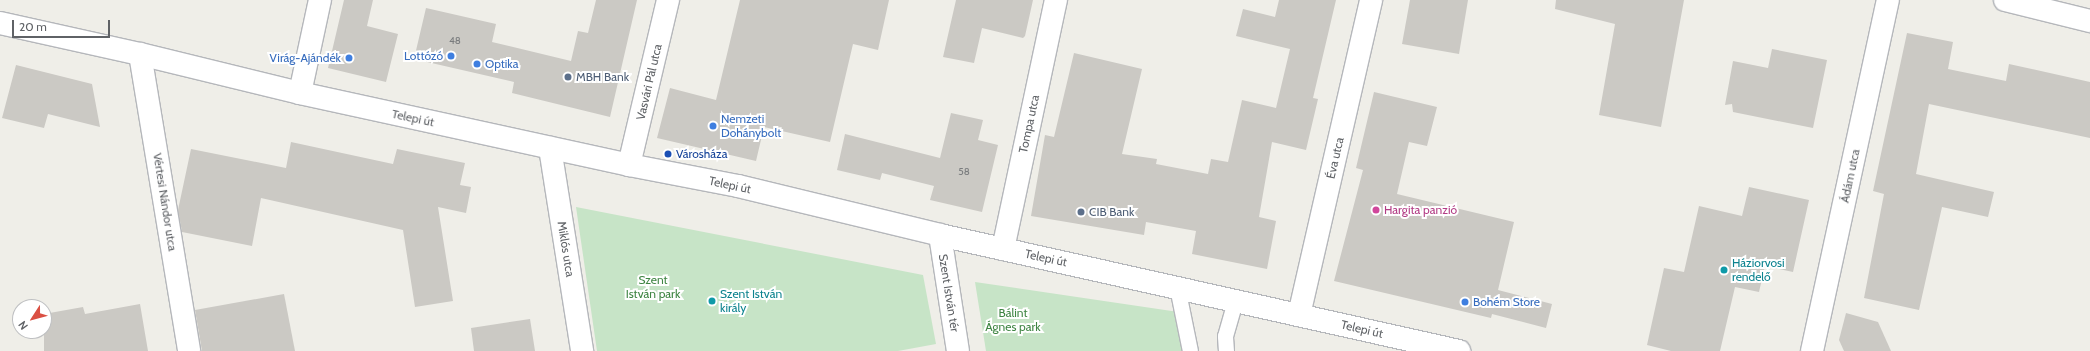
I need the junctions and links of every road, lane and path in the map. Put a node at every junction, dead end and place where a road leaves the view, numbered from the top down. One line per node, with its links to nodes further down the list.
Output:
1 (320, 0): 10 (street)
2 (668, 0): 12 (street, Vasvári Pál utca)
3 (1056, 0): 14 (street, Tompa utca)
4 (1371, 0): 17 (street, Éva utca)
5 (1888, 0): 24 (street, Ádám utca)
6 (2005, 0): 7 (street)
7 (2090, 21)
8 (0, 23): 9 (street, Telepi út)
9 (140, 54): 10 (street, Telepi út); 18 (street, Vértesi Nándor utca)
10 (300, 93): 11 (street, Telepi út)
11 (550, 148): 12 (street, Telepi út); 19 (street, Miklós utca)
12 (629, 165): 13 (street, Telepi út)
13 (940, 235): 14 (street, Telepi út); 20 (street, Szent István tér)
14 (1003, 249): 15 (street, Telepi út)
15 (1177, 287): 16 (street, Telepi út); 21 (lane)
16 (1235, 300): 17 (street, Telepi út); 22 (lane)
17 (1299, 315): 23 (street, Telepi út)
18 (189, 351)
19 (582, 351)
20 (958, 351)
21 (1190, 351)
22 (1226, 351)
23 (1459, 351)
24 (1812, 351)

